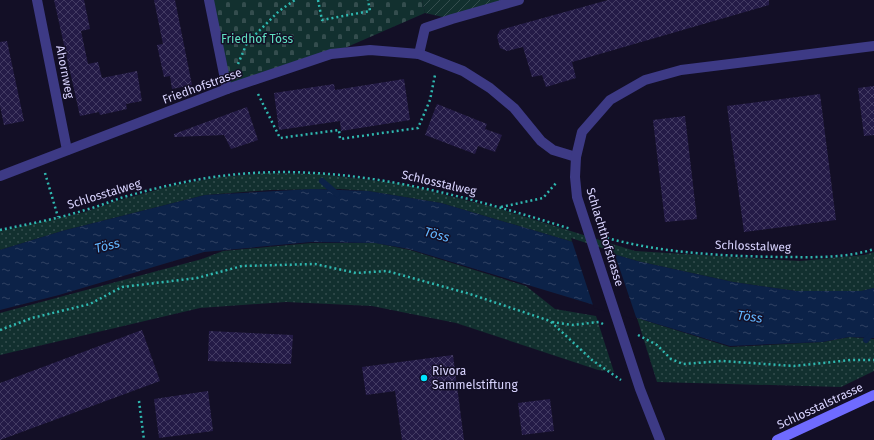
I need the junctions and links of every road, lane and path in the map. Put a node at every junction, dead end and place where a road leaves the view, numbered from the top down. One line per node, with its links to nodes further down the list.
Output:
1 (37, 0): 12 (street, Ahornweg)
2 (209, 0): 11 (street)
3 (295, 0): 11 (path)
4 (318, 0): 5 (path)
5 (368, 0)
6 (519, 0): 8 (street)
7 (874, 46): 13 (street, Schlachthofstrasse)
8 (419, 54): 9 (street, Friedhofstrasse); 10 (street, Friedhofstrasse)
9 (438, 60): 10 (path); 13 (street, Friedhofstrasse)
10 (252, 81): 11 (street, Friedhofstrasse)
11 (227, 89): 12 (street, Friedhofstrasse)
12 (68, 150): 14 (street, Friedhofstrasse)
13 (576, 157): 32 (street, Schlachthofstrasse)
14 (41, 161): 15 (street, Friedhofstrasse); 18 (path)
15 (0, 176)
16 (557, 182): 17 (path)
17 (501, 207): 18 (path, Schlosstalweg); 20 (path, Schlosstalweg)
18 (58, 217): 19 (path, Schlosstalweg)
19 (0, 230)
20 (575, 230)
21 (606, 238): 22 (path, Schlosstalweg)
22 (874, 249)
23 (550, 321): 24 (path); 25 (path); 28 (path)
24 (606, 325)
25 (0, 330)
26 (636, 335): 27 (path)
27 (874, 360)
28 (622, 381)
29 (874, 395): 33 (main road, Schlosstalstrasse)
30 (139, 401): 31 (path)
31 (144, 440)
32 (660, 440)
33 (777, 440)

